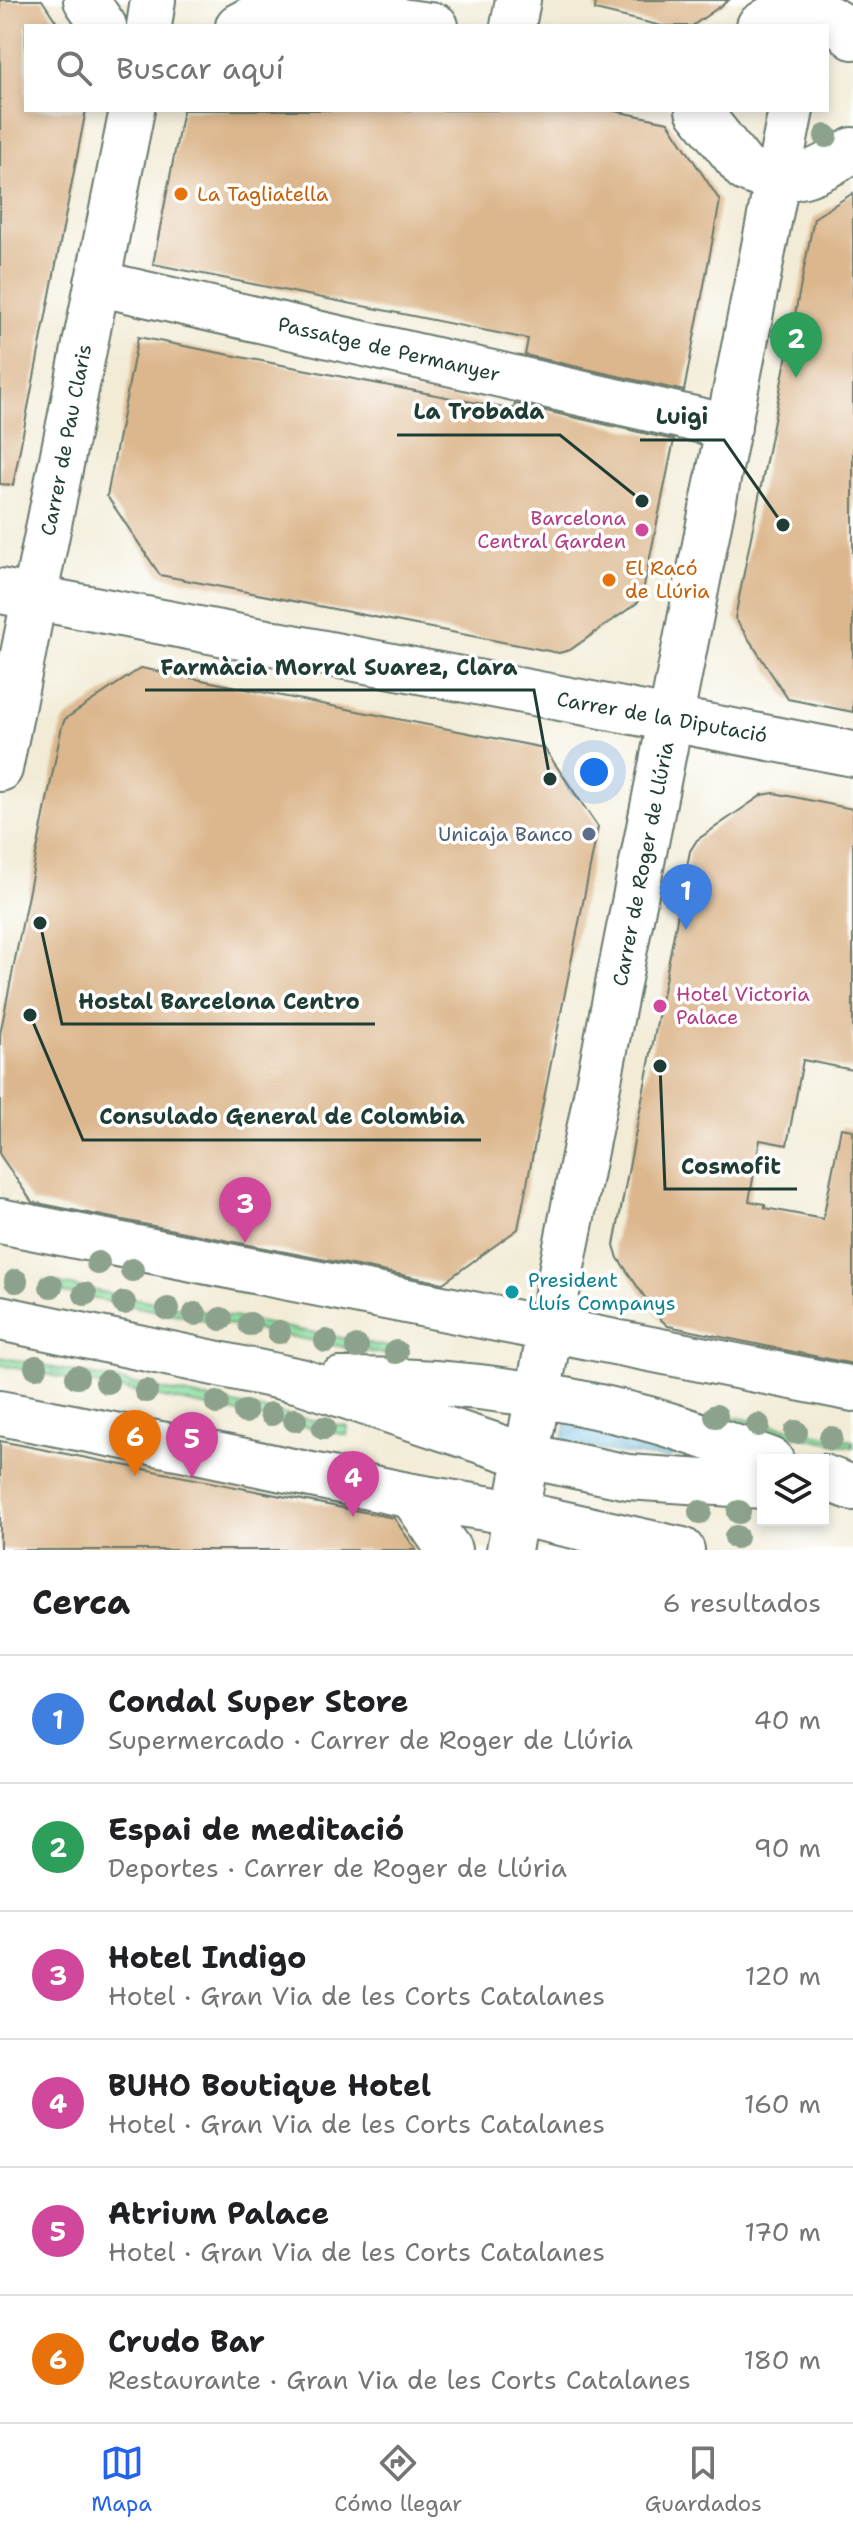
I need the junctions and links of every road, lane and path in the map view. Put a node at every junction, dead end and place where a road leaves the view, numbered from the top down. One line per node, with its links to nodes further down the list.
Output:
1 (86, 0): 6 (main road)
2 (153, 0): 7 (main road)
3 (518, 0): 10 (main road)
4 (278, 2): 8 (main road); 9 (main road)
5 (794, 16): 11 (main road)
6 (103, 24)
7 (149, 24)
8 (241, 24)
9 (423, 24)
10 (513, 24)
11 (853, 37)
12 (132, 112): 17 (main road, Carrer de Pau Claris)
13 (700, 112): 16 (main road)
14 (791, 112): 16 (main road, Carrer de Roger de Llúria)
15 (853, 150): 16 (main road)
16 (792, 177): 18 (main road, Carrer de Roger de Llúria)
17 (97, 283): 18 (main road, Passatge de Permanyer); 19 (main road, Carrer de Pau Claris)
18 (729, 427): 20 (main road, Carrer de Roger de Llúria)
19 (17, 594): 20 (main road, Carrer de la Diputació); 22 (main road, Carrer de Pau Claris)
20 (671, 718): 21 (main road, Carrer de la Diputació); 25 (main road, Carrer de Roger de Llúria)
21 (853, 754)
22 (0, 769)
23 (0, 1221): 25 (main road)
24 (0, 1318): 26 (main road)
25 (551, 1329): 27 (main road); 28 (main road, Carrer de Roger de Llúria)
26 (300, 1381): 28 (main road); 31 (main road)
27 (853, 1389)
28 (539, 1395): 30 (main road); 31 (main road, Carrer de Roger de Llúria)
29 (0, 1413): 36 (main road)
30 (757, 1455)
31 (527, 1456): 33 (main road); 37 (main road, Carrer de Roger de Llúria)
32 (829, 1479): 35 (main road)
33 (757, 1486)
34 (829, 1489): 35 (main road)
35 (853, 1489)
36 (427, 1499): 37 (main road); 38 (main road); 39 (main road)
37 (512, 1532): 40 (main road)
38 (449, 1550)
39 (474, 1550)
40 (682, 1550)

